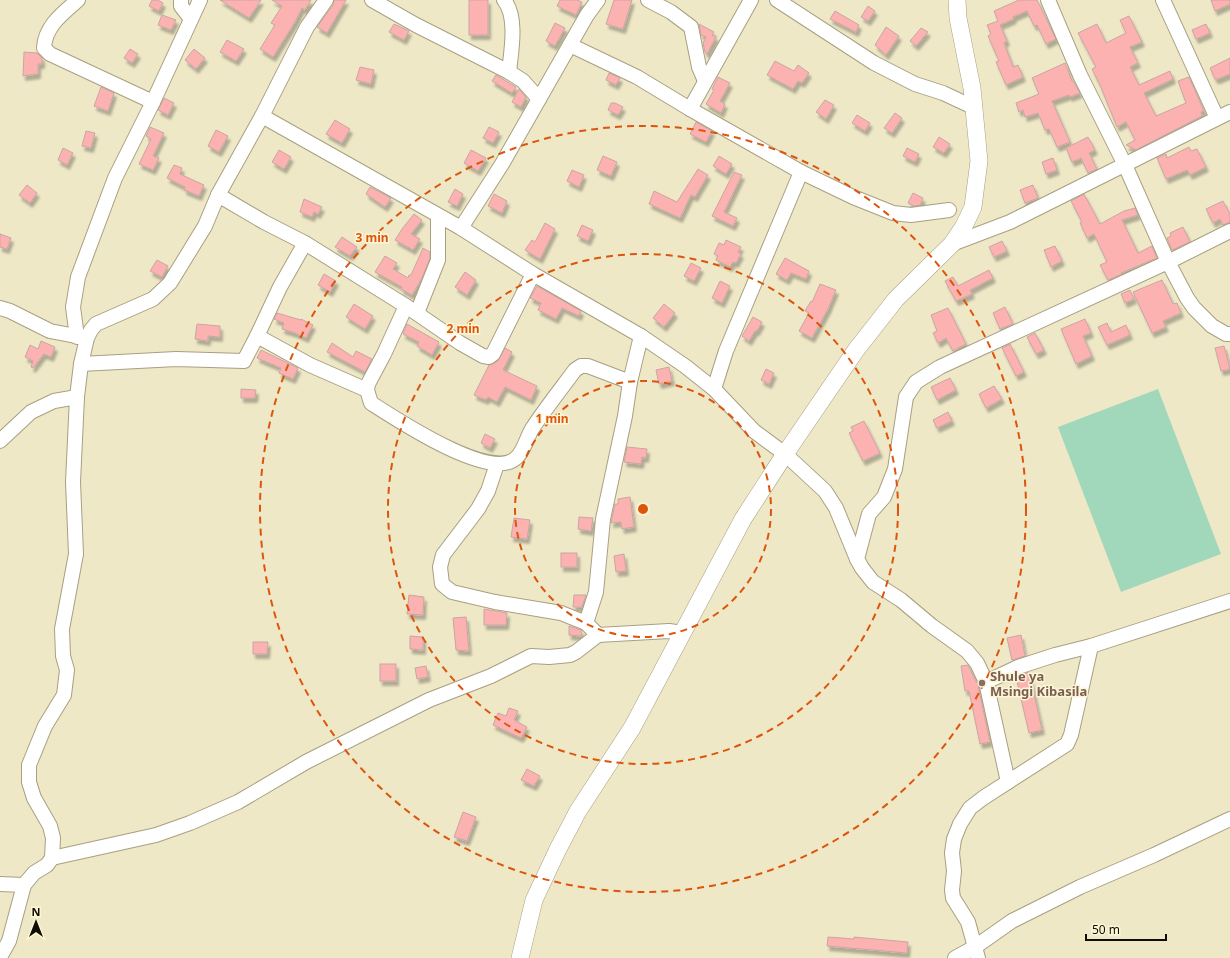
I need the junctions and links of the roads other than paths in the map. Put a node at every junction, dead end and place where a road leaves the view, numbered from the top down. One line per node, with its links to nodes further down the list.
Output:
1 (78, 0): 19 (street)
2 (181, 0): 14 (street)
3 (200, 0): 14 (street)
4 (326, 0): 23 (street)
5 (372, 0): 16 (street)
6 (504, 0): 16 (street)
7 (598, 0): 15 (street)
8 (648, 0): 17 (street)
9 (750, 0): 17 (street)
10 (777, 0): 20 (street)
11 (957, 0): 20 (main road)
12 (1048, 0): 24 (street)
13 (1163, 0): 22 (street)
14 (191, 19): 19 (street)
15 (570, 45): 18 (street); 21 (street)
16 (509, 72): 18 (street)
17 (705, 80): 21 (street)
18 (539, 99): 29 (street)
19 (153, 102): 40 (street)
20 (973, 107): 32 (main road)
21 (690, 109): 25 (street)
22 (1224, 115): 24 (street)
23 (262, 116): 26 (street); 28 (street)
24 (1125, 165): 32 (street); 33 (street)
25 (801, 172): 27 (street); 43 (street)
26 (218, 195): 31 (street); 40 (street)
27 (949, 210)
28 (438, 216): 29 (street); 36 (street)
29 (461, 228): 34 (street)
30 (1230, 232): 33 (street)
31 (305, 243): 36 (street); 38 (street)
32 (952, 244): 47 (main road)
33 (1168, 262): 37 (street); 49 (street)
34 (533, 274): 36 (street); 39 (street)
35 (0, 308): 40 (street)
36 (411, 310): 44 (street)
37 (1230, 334)
38 (257, 336): 41 (street); 44 (street)
39 (641, 336): 42 (street); 43 (street)
40 (82, 338): 41 (street)
41 (81, 364): 45 (street)
42 (630, 382): 48 (street); 51 (street)
43 (714, 389): 47 (street)
44 (367, 390): 48 (street)
45 (78, 397): 46 (street); 58 (street)
46 (0, 441)
47 (785, 454): 49 (street); 52 (main road)
48 (497, 464): 51 (street)
49 (857, 559): 55 (street)
50 (1230, 601): 54 (street)
51 (586, 623): 53 (street)
52 (683, 633): 53 (street); 63 (main road)
53 (598, 635): 58 (street)
54 (1091, 646): 55 (street); 56 (street)
55 (986, 682): 56 (street)
56 (1008, 782): 61 (street)
57 (1230, 819): 61 (street)
58 (52, 858): 60 (street)
59 (0, 884): 60 (street)
60 (24, 886): 62 (street)
61 (976, 953): 64 (street)
62 (0, 957)
63 (520, 958)
64 (955, 958)

